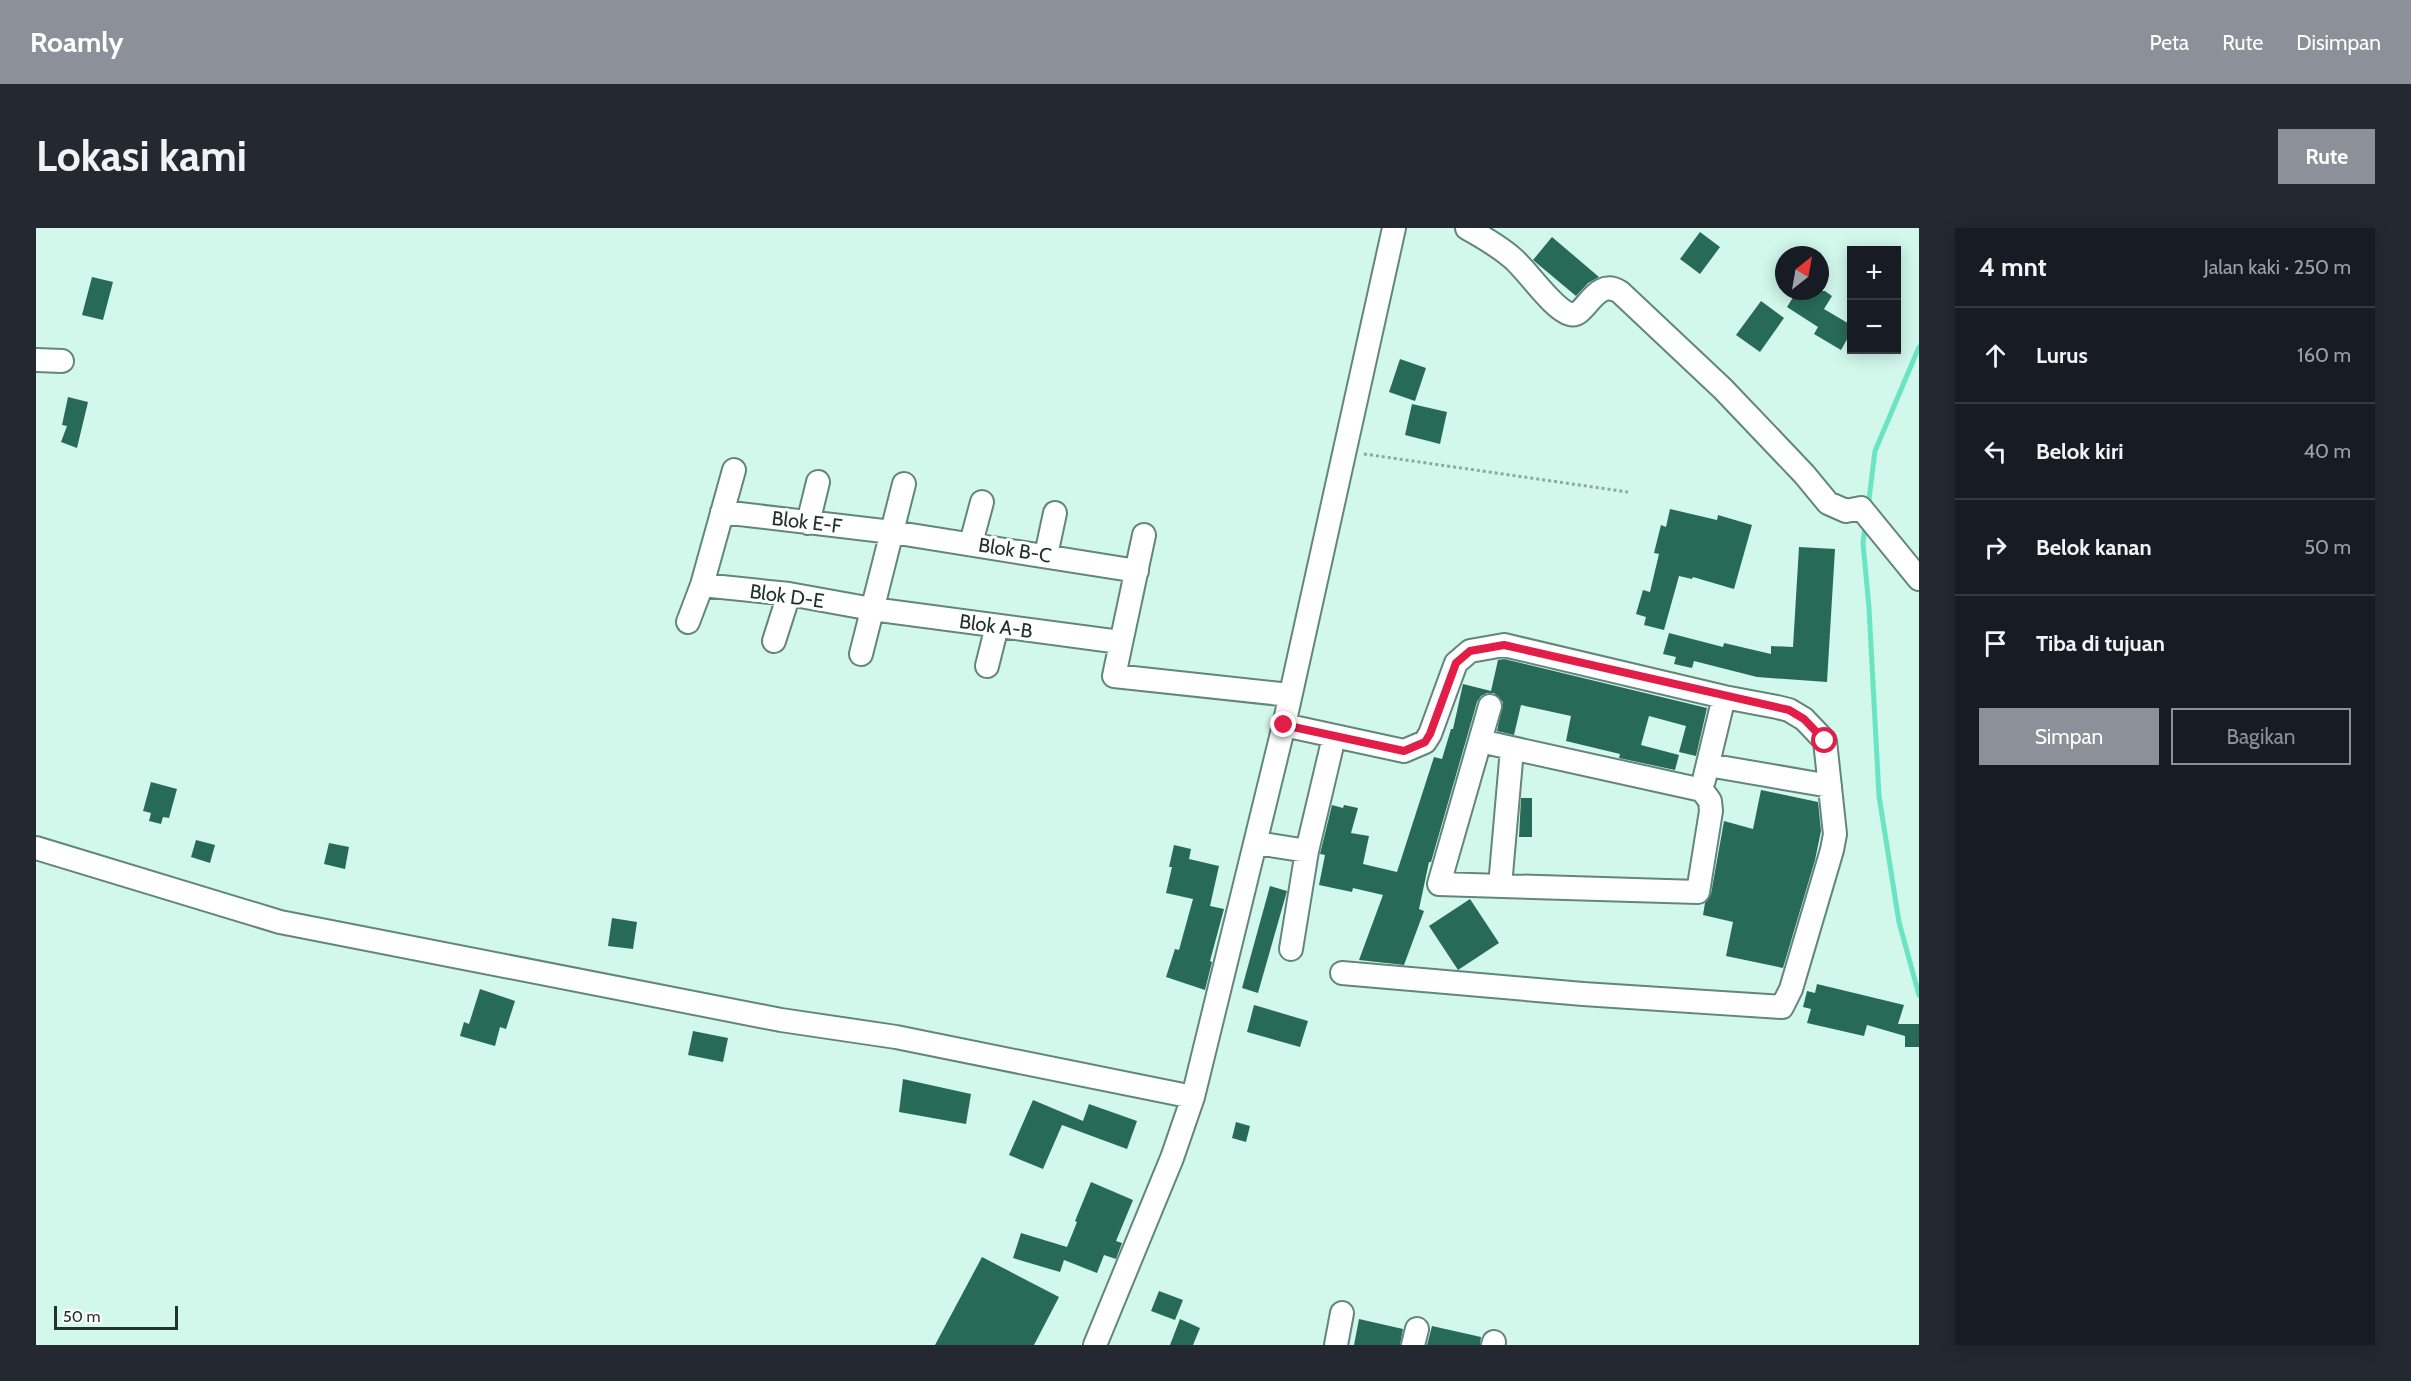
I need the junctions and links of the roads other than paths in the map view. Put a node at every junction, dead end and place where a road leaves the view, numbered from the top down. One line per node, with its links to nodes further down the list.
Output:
1 (1394, 228): 27 (street)
2 (1467, 228): 17 (street)
3 (36, 360): 4 (street)
4 (62, 361)
5 (734, 471): 9 (street)
6 (818, 482): 11 (street)
7 (904, 484): 12 (street)
8 (982, 502): 14 (street)
9 (722, 512): 11 (street, Blok E-F); 18 (street)
10 (1055, 513): 15 (street)
11 (808, 523): 12 (street, Blok E-F)
12 (892, 532): 14 (street, Blok B-C); 20 (street)
13 (1144, 535): 16 (street)
14 (971, 543): 15 (street, Blok B-C)
15 (1046, 555): 16 (street, Blok B-C)
16 (1137, 571): 24 (street)
17 (1919, 579)
18 (702, 585): 19 (street, Blok D-E); 21 (street)
19 (789, 594): 20 (street, Blok D-E); 23 (street)
20 (872, 609): 22 (street, Blok A-B); 25 (street)
21 (688, 622)
22 (997, 626): 24 (street, Blok A-B); 26 (street)
23 (774, 641)
24 (1120, 642): 27 (street)
25 (861, 654)
26 (987, 666)
27 (1290, 695): 30 (street)
28 (1724, 697): 31 (street); 34 (street); 35 (street)
29 (1490, 706): 32 (street)
30 (1284, 725): 31 (street); 37 (street)
31 (1334, 737): 39 (street)
32 (1480, 741): 33 (street); 40 (street)
33 (1512, 749): 36 (street); 40 (street)
34 (1708, 765): 35 (street); 36 (street)
35 (1830, 786): 42 (street)
36 (1702, 790): 40 (street)
37 (1257, 843): 39 (street); 43 (street)
38 (36, 848): 43 (street)
39 (1307, 851): 41 (street)
40 (1500, 886)
41 (1291, 949)
42 (1342, 973)
43 (1193, 1097): 45 (street)
44 (1342, 1313): 46 (street)
45 (1095, 1345)
46 (1336, 1345)

